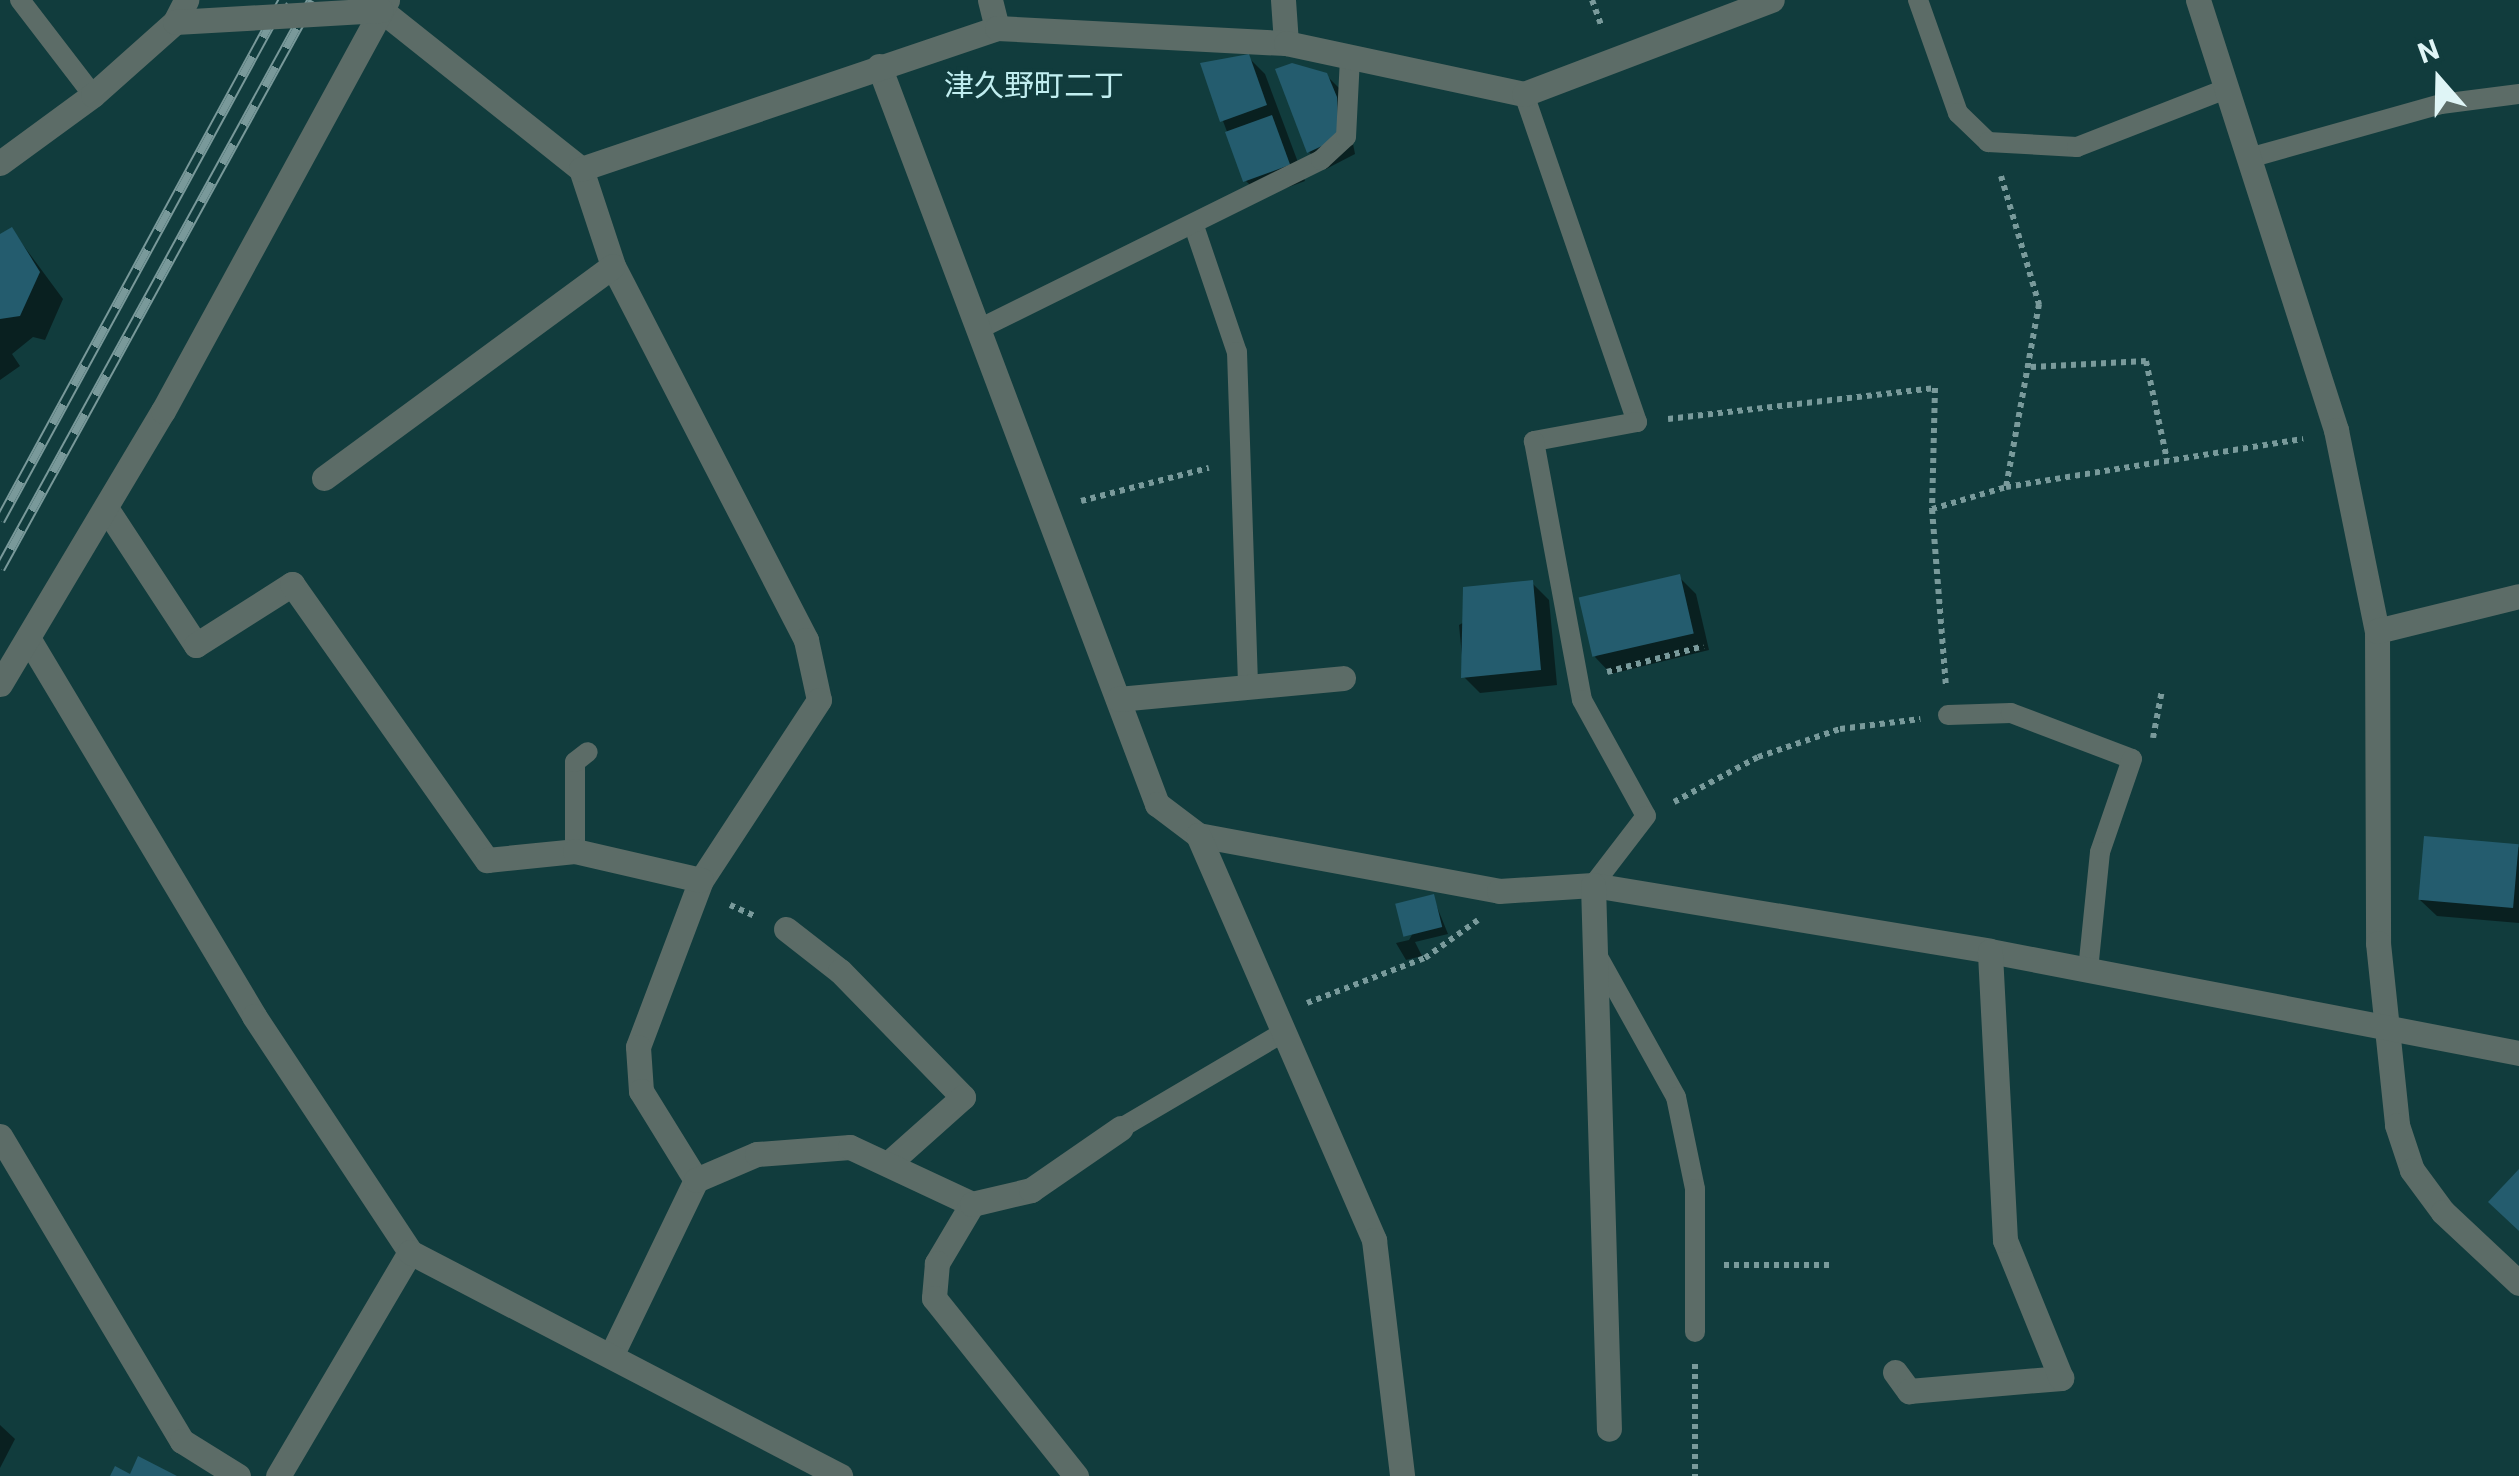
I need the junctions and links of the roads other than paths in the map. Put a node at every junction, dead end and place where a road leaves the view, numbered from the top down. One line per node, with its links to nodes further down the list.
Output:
1 (20, 0): 14 (lane)
2 (990, 0): 9 (street)
3 (1284, 0): 10 (street)
4 (1772, 0): 15 (street)
5 (1918, 0): 13 (lane)
6 (2198, 0): 13 (street)
7 (384, 5): 8 (street, bridge); 19 (street); 24 (street)
8 (181, 11): 14 (street)
9 (997, 28): 10 (street); 12 (street)
10 (1286, 43): 11 (street)
11 (1350, 58): 15 (street); 20 (lane)
12 (879, 66): 19 (street); 22 (street)
13 (2226, 89): 17 (street)
14 (93, 94): 18 (street)
15 (1524, 94): 37 (lane)
16 (2519, 94): 17 (lane)
17 (2249, 158): 26 (street)
18 (0, 163)
19 (581, 168): 21 (street)
20 (1194, 226): 22 (lane); 29 (lane)
21 (613, 266): 23 (street); 36 (street)
22 (977, 330): 31 (street)
23 (324, 478)
24 (106, 508): 27 (street); 35 (street)
25 (2519, 596): 26 (street)
26 (2377, 632): 43 (street)
27 (28, 638): 30 (street); 50 (street)
28 (1343, 678): 29 (street)
29 (1248, 682): 31 (street)
30 (0, 684)
31 (1118, 699): 34 (street)
32 (1948, 715): 41 (lane)
33 (588, 752): 35 (lane)
34 (1198, 834): 37 (street); 42 (street)
35 (576, 851): 36 (street)
36 (699, 885): 48 (street)
37 (1593, 885): 39 (street); 40 (street)
38 (786, 929): 47 (street)
39 (1990, 951): 41 (street); 54 (street)
40 (1596, 954): 52 (lane); 55 (street)
41 (2088, 970): 43 (street)
42 (1283, 1023): 45 (lane); 60 (street)
43 (2382, 1026): 44 (street); 51 (street)
44 (2519, 1052)
45 (1122, 1128): 49 (street)
46 (0, 1136): 56 (street)
47 (889, 1164): 48 (street); 49 (street)
48 (696, 1180): 53 (street)
49 (972, 1204): 59 (street)
50 (410, 1252): 53 (street); 57 (street)
51 (2519, 1282)
52 (1695, 1332)
53 (610, 1356): 58 (street)
54 (1895, 1372)
55 (1609, 1429)
56 (238, 1476)
57 (278, 1476)
58 (840, 1476)
59 (1076, 1476)
60 (1402, 1476)

